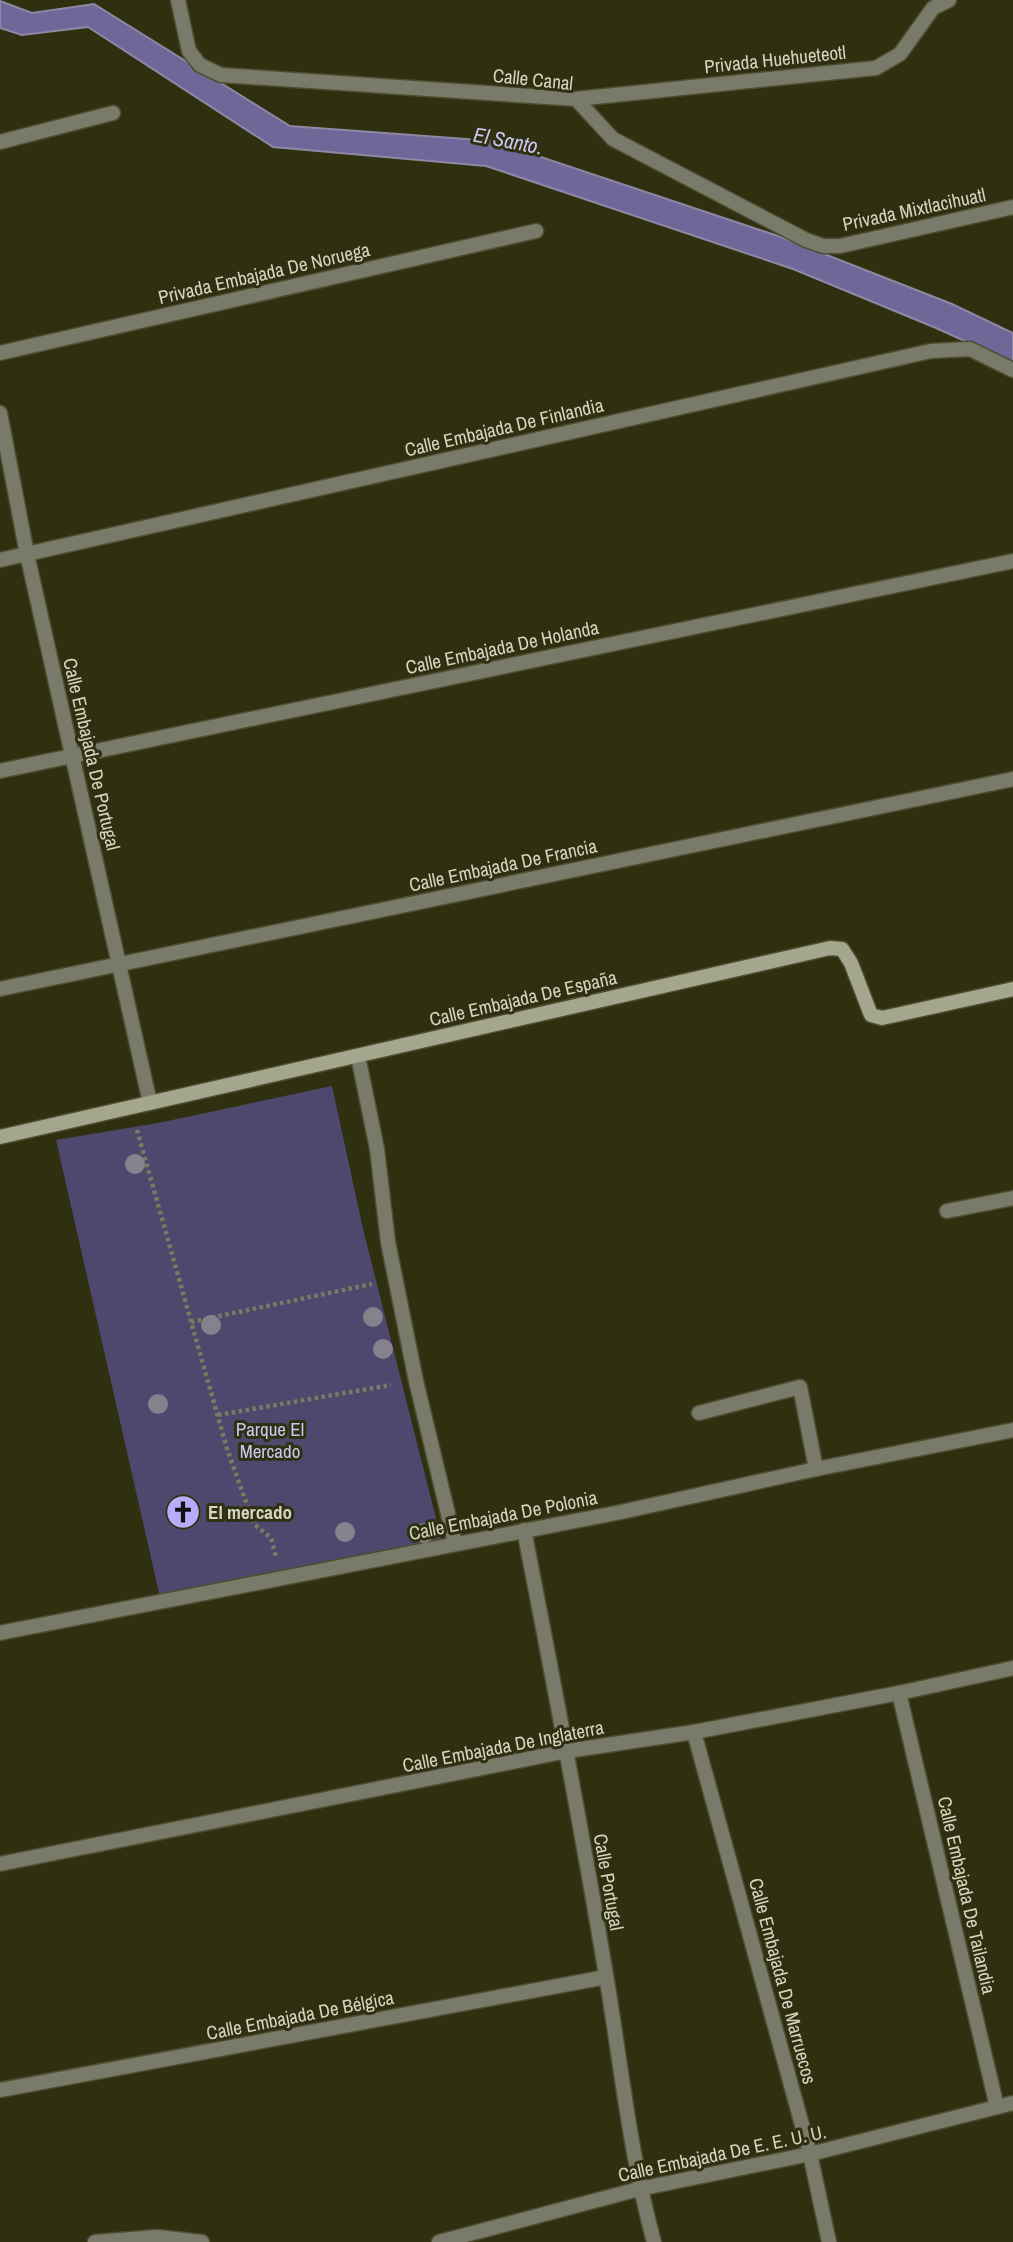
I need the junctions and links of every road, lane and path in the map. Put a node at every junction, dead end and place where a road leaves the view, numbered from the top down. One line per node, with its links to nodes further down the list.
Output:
1 (178, 0): 3 (street, Calle Canal)
2 (949, 0): 3 (street, Privada Huehueteotl)
3 (576, 99): 8 (street, Calle Canal)
4 (113, 114): 5 (street)
5 (0, 142)
6 (1013, 207): 8 (street, Privada Mixtlacihuatl)
7 (536, 231): 9 (street, Privada Embajada De Noruega)
8 (823, 246)
9 (0, 353)
10 (1013, 370): 12 (street, Calle Embajada De Finlandia)
11 (0, 413): 12 (street, Calle Embajada De Portugal)
12 (27, 554): 13 (street, Calle Embajada De Finlandia); 15 (street, Calle Embajada De Portugal)
13 (0, 560)
14 (1013, 561): 15 (street, Calle Embajada De Holanda)
15 (73, 755): 16 (street, Calle Embajada De Holanda); 18 (street, Calle Embajada De Portugal)
16 (0, 771)
17 (1013, 779): 18 (street, Calle Embajada De Francia)
18 (118, 965): 19 (street, Calle Embajada De Francia); 22 (street, Calle Embajada De Portugal)
19 (0, 989)
20 (1013, 989): 21 (street, Calle Embajada De España)
21 (358, 1056): 22 (street, Calle Embajada De España); 27 (street)
22 (150, 1103): 23 (street, Calle Embajada De España)
23 (130, 1108): 24 (street, Calle Embajada De España); 28 (path)
24 (0, 1137)
25 (1013, 1198): 26 (street)
26 (947, 1211)
27 (395, 1279): 28 (path); 29 (street)
28 (191, 1322): 31 (path)
29 (416, 1381): 31 (path); 35 (street)
30 (699, 1413): 33 (street)
31 (218, 1415): 36 (path)
32 (1013, 1430): 33 (street, Calle Embajada De Polonia)
33 (816, 1469): 34 (street, Calle Embajada De Polonia)
34 (524, 1530): 35 (street, Calle Embajada De Polonia); 41 (street, Calle Portugal)
35 (455, 1543): 36 (street, Calle Embajada De Polonia)
36 (283, 1577): 37 (street, Calle Embajada De Polonia)
37 (0, 1633)
38 (1013, 1668): 39 (street, Calle Embajada De Inglaterra)
39 (900, 1693): 40 (street, Calle Embajada De Inglaterra); 46 (street, Calle Embajada De Tailandia)
40 (694, 1732): 41 (street, Calle Embajada De Inglaterra); 47 (street, Calle Embajada De Marruecos)
41 (567, 1751): 42 (street, Calle Embajada De Inglaterra); 43 (street, Calle Portugal)
42 (0, 1864)
43 (606, 1977): 44 (street, Calle Embajada De Bélgica); 48 (street, Calle Portugal)
44 (0, 2090)
45 (1013, 2103): 46 (street, Calle Embajada De E. E. U. U.)
46 (997, 2107): 47 (street, Calle Embajada De E. E. U. U.)
47 (810, 2154): 48 (street, Calle Embajada De E. E. U. U.); 53 (street, Calle Embajada De Marruecos)
48 (639, 2189): 51 (street, Calle Embajada De E. E. U. U.); 52 (street, Calle Portugal)
49 (95, 2242): 50 (street)
50 (202, 2242)
51 (439, 2242)
52 (653, 2242)
53 (830, 2242)

